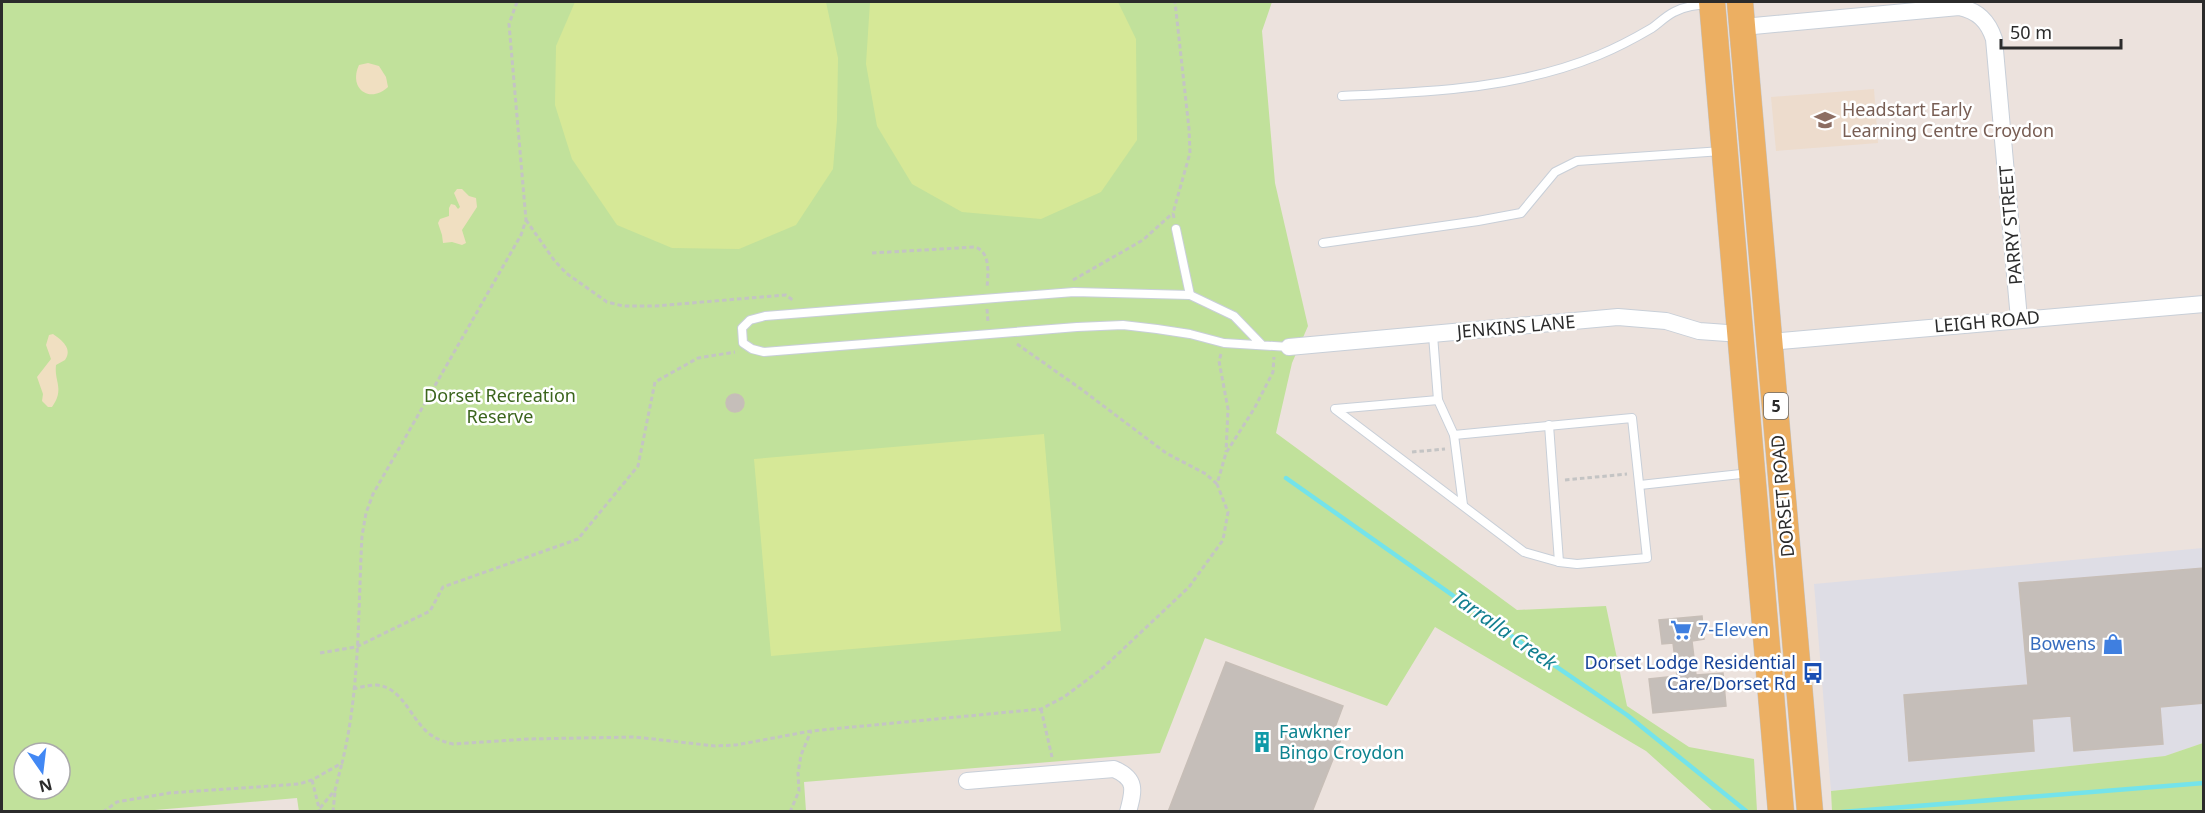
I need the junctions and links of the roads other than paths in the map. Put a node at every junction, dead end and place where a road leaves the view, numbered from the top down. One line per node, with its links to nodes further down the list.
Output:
1 (1712, 2): 4 (lane); 5 (main road, DORSET ROAD / 5)
2 (1740, 2): 3 (main road, DORSET ROAD / 5)
3 (1743, 27): 10 (street, PARRY STREET); 13 (main road, DORSET ROAD / 5)
4 (1342, 96)
5 (1725, 150): 7 (lane); 12 (main road, DORSET ROAD / 5)
6 (1176, 229): 8 (lane)
7 (1323, 243)
8 (1190, 295): 14 (lane); 14 (lane)
9 (2204, 304): 10 (street, LEIGH ROAD)
10 (2019, 319): 13 (street, LEIGH ROAD)
11 (1433, 334): 12 (street, JENKINS LANE); 15 (street, JENKINS LANE); 16 (lane)
12 (1741, 334): 13 (main road); 19 (main road, DORSET ROAD / 5)
13 (1770, 342): 23 (main road, DORSET ROAD / 5)
14 (1262, 345): 15 (lane)
15 (1282, 346)
16 (1438, 400): 18 (lane); 21 (lane)
17 (1549, 425): 18 (lane); 20 (lane); 22 (lane)
18 (1454, 435): 21 (lane)
19 (1753, 472): 20 (lane); 24 (main road, DORSET ROAD / 5)
20 (1640, 484): 22 (lane)
21 (1463, 505): 22 (lane)
22 (1559, 562)
23 (1793, 620): 24 (main road); 28 (main road, DORSET ROAD / 5)
24 (1765, 622): 27 (main road, DORSET ROAD / 5)
25 (967, 781): 26 (street)
26 (1128, 812)
27 (1781, 812)
28 (1810, 812)

